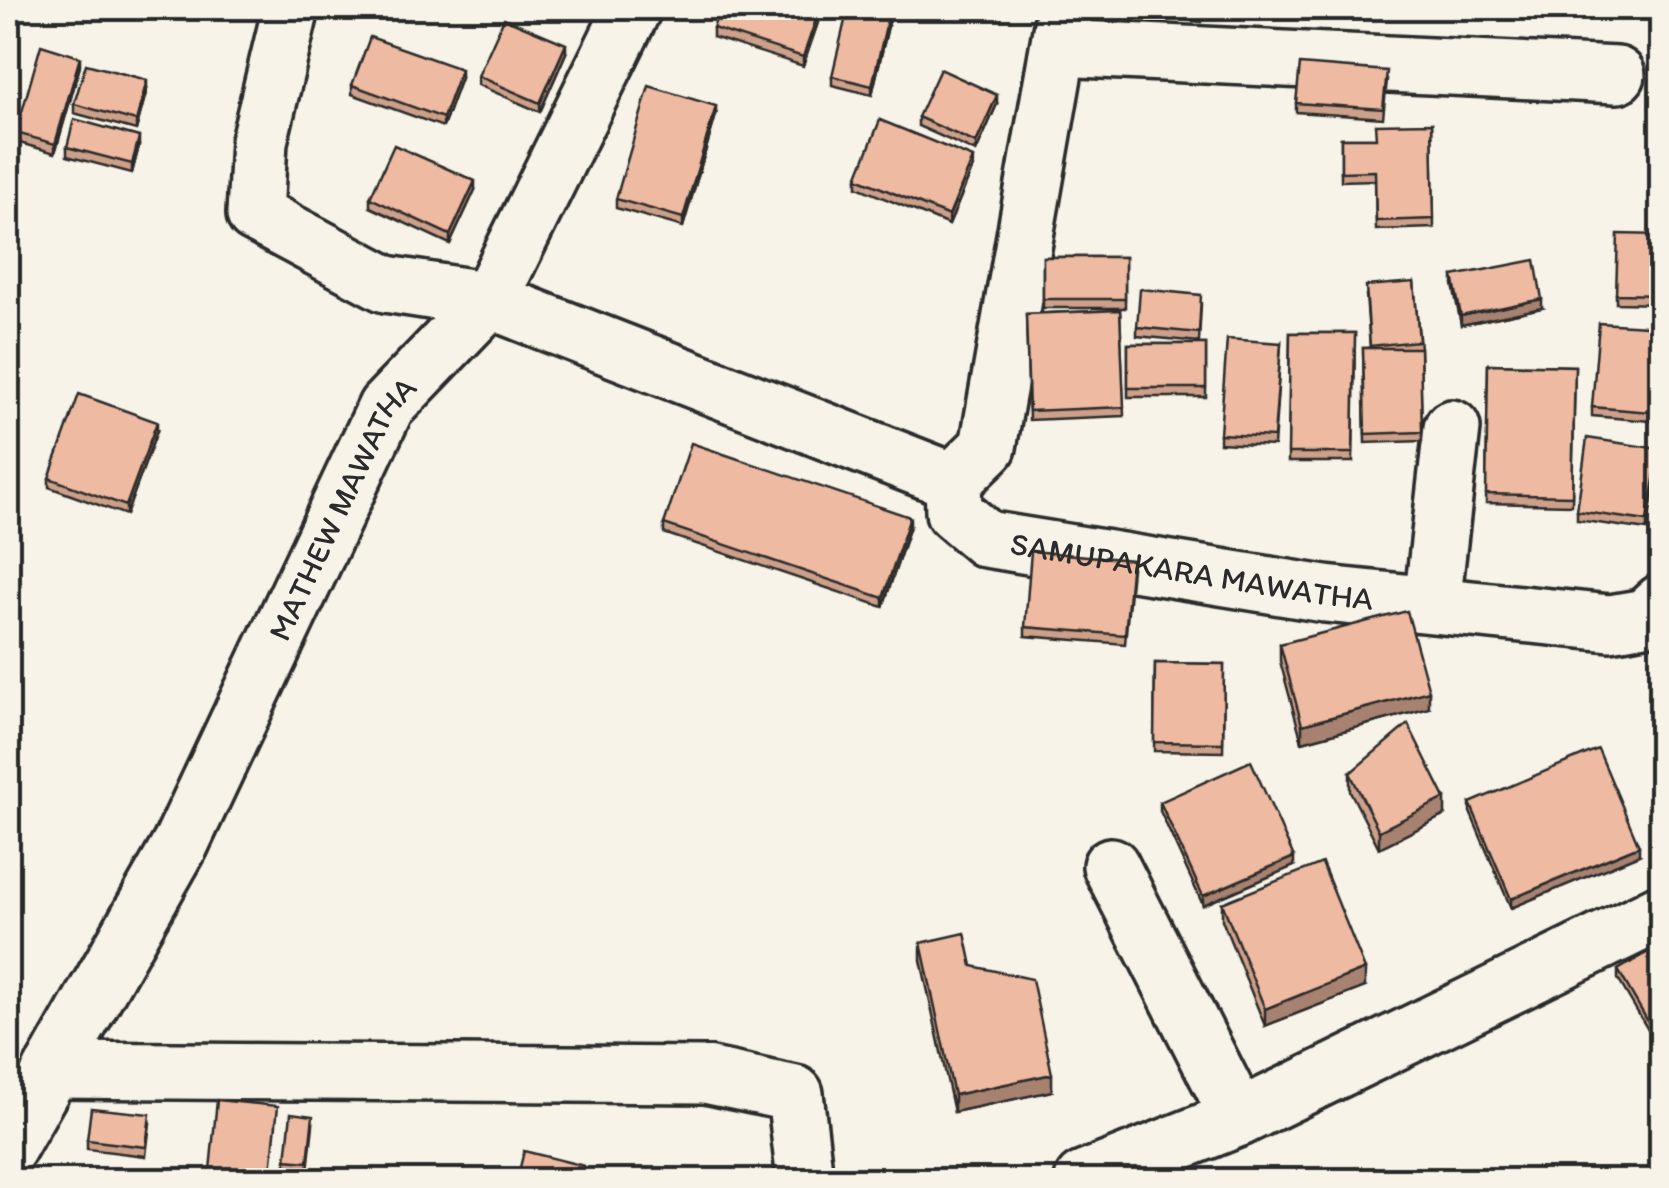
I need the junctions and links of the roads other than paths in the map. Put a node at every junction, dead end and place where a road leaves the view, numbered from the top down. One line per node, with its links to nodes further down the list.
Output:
1 (291, 8): 5 (street)
2 (633, 8): 5 (street, MATHEW MAWATHA)
3 (1062, 28): 4 (street); 7 (street)
4 (1617, 76)
5 (489, 300): 7 (street); 12 (street, MATHEW MAWATHA)
6 (1452, 428): 9 (street)
7 (953, 481): 9 (street, SAMUPAKARA MAWATHA)
8 (1662, 602): 9 (street, SAMUPAKARA MAWATHA)
9 (1432, 604)
10 (1111, 866): 13 (street)
11 (1662, 912): 13 (street)
12 (52, 1070): 14 (street, MATHEW MAWATHA); 15 (street)
13 (1239, 1118): 16 (street)
14 (8, 1148)
15 (805, 1180)
16 (1083, 1180)

